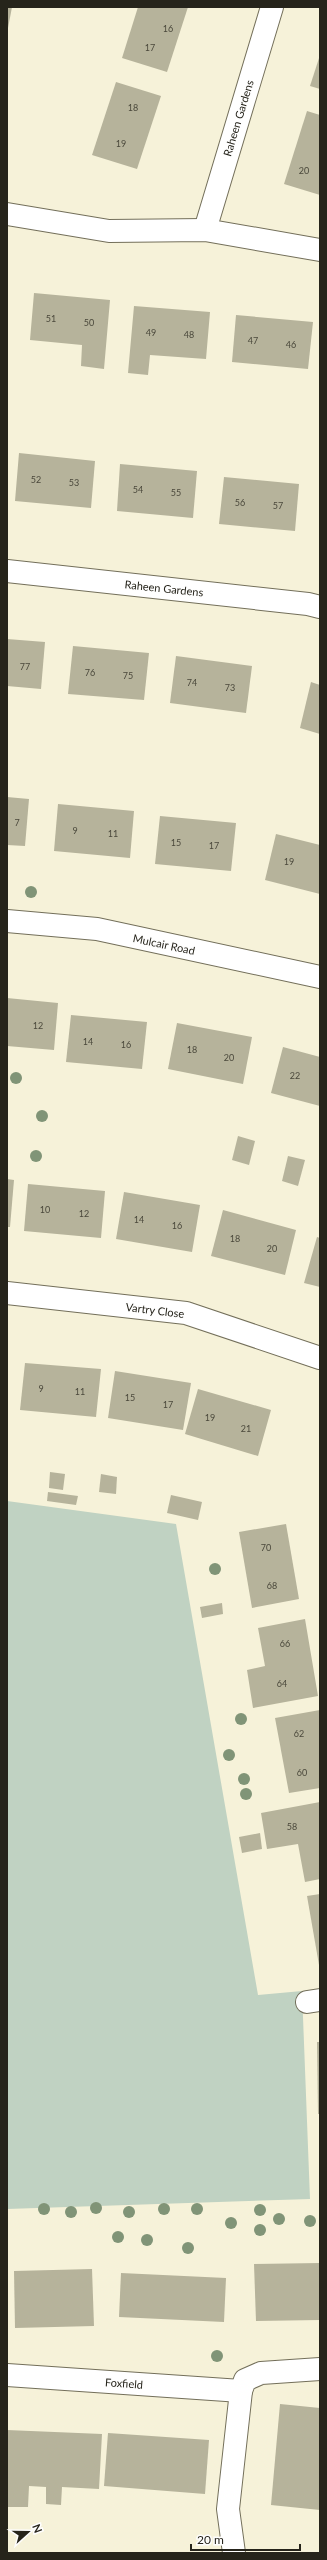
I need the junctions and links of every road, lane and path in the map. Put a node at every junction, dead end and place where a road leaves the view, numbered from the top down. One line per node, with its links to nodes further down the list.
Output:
1 (272, 7): 3 (street, Raheen Gardens)
2 (7, 214): 3 (street)
3 (205, 230): 4 (street)
4 (320, 250)
5 (7, 571): 6 (street, Raheen Gardens)
6 (320, 607)
7 (7, 921): 8 (street, Mulcair Road)
8 (320, 977)
9 (7, 1293): 10 (street, Vartry Close)
10 (320, 1358)
11 (320, 2369): 13 (street)
12 (7, 2375): 13 (street, Foxfield)
13 (241, 2391): 14 (street)
14 (234, 2553)

